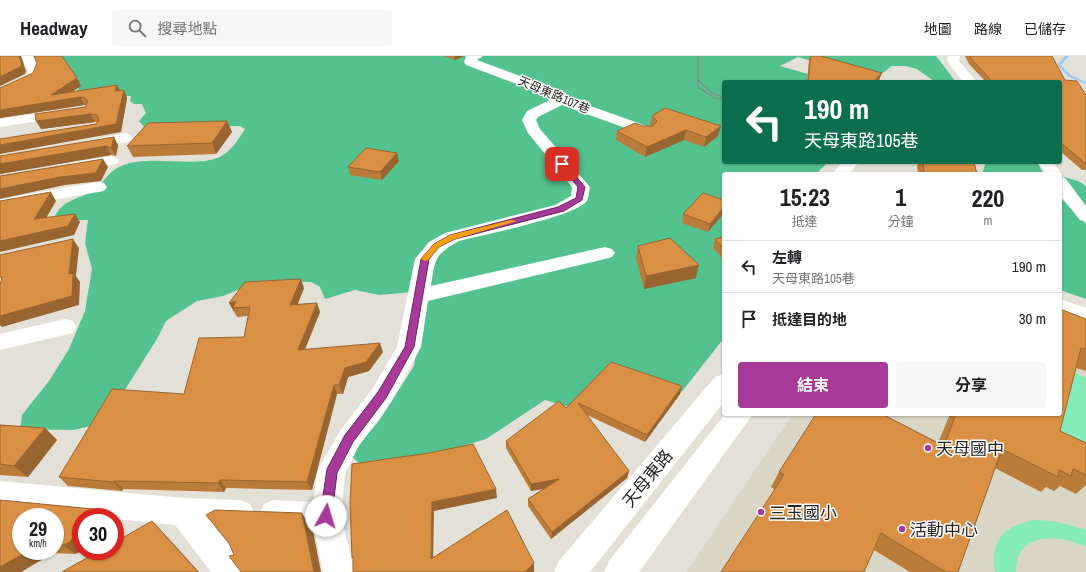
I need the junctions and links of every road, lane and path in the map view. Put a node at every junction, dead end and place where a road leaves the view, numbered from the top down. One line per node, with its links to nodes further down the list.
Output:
1 (27, 56): 7 (street)
2 (477, 56): 9 (street, 天母東路107巷)
3 (698, 56): 5 (path)
4 (954, 56): 6 (street)
5 (698, 80): 8 (path); 10 (path)
6 (968, 80)
7 (0, 93)
8 (722, 96)
9 (561, 100): 13 (street, 天母東路107巷); 26 (street)
10 (722, 100)
11 (76, 111): 12 (street)
12 (0, 124)
13 (648, 131)
14 (125, 138): 15 (street)
15 (70, 147)
16 (111, 160): 18 (street)
17 (849, 164): 19 (street)
18 (59, 169)
19 (842, 172)
20 (1062, 186): 23 (street)
21 (98, 187): 22 (street)
22 (0, 204)
23 (1086, 216)
24 (605, 253): 26 (street)
25 (1062, 294): 27 (street)
26 (418, 296): 36 (street)
27 (1086, 302)
28 (1062, 307): 29 (street)
29 (1086, 316)
30 (65, 327): 31 (street)
31 (0, 342)
32 (722, 386): 40 (street, 天母東路)
33 (738, 416): 41 (street)
34 (0, 494): 35 (street)
35 (171, 511): 36 (street); 37 (street); 38 (street)
36 (326, 516): 39 (street)
37 (140, 534)
38 (231, 572)
39 (339, 572)
40 (570, 572)
41 (620, 572)

